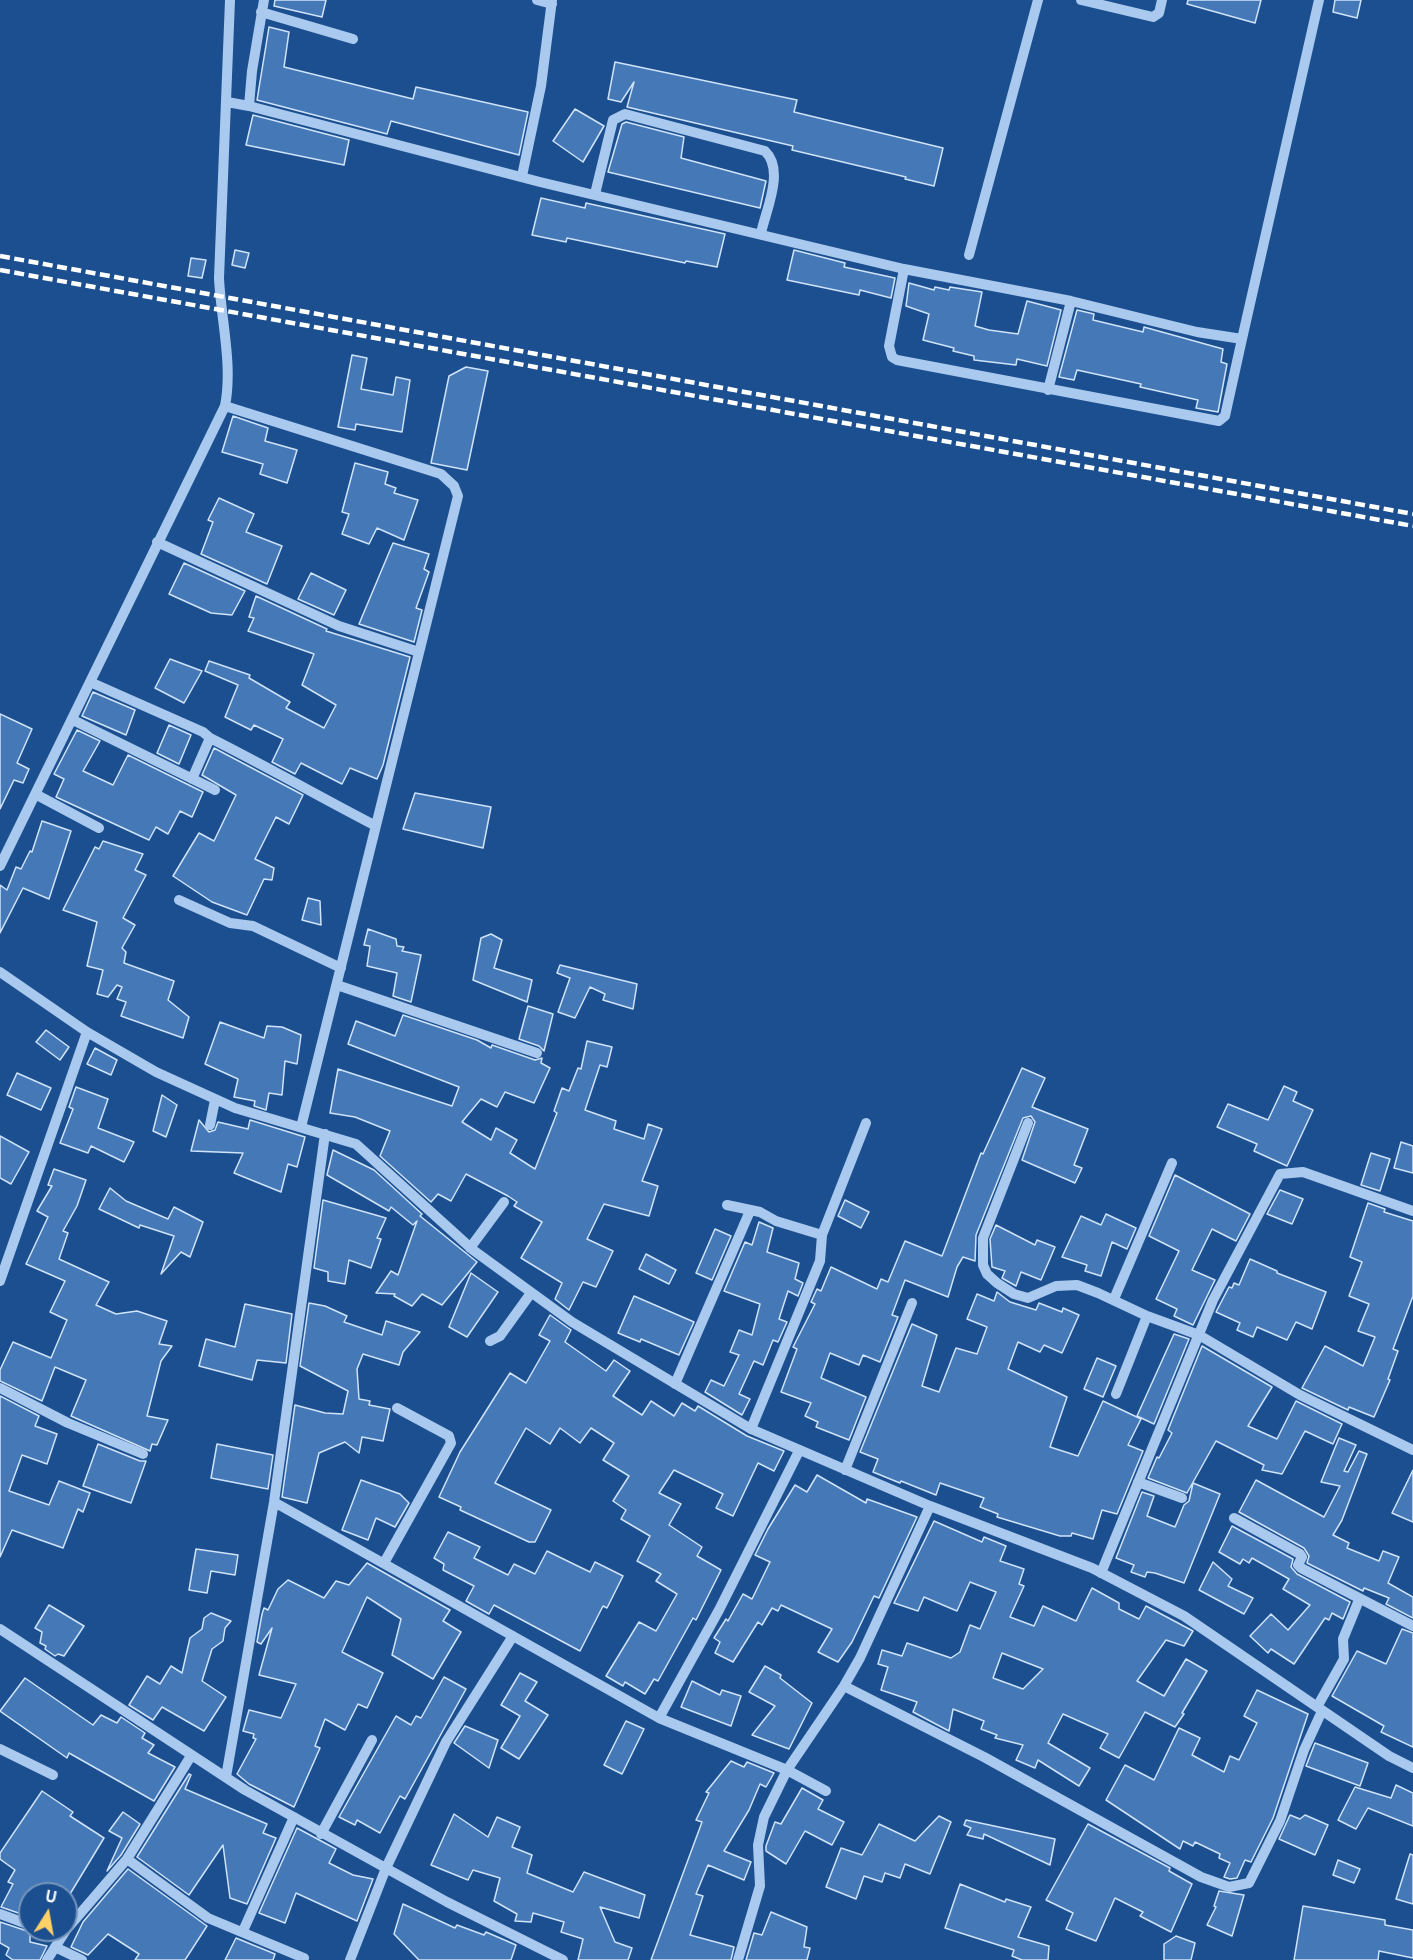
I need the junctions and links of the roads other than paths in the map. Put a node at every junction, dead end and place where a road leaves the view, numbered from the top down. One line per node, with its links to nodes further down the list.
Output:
1 (230, 0): 11 (street)
2 (264, 0): 9 (street)
3 (537, 0): 8 (street)
4 (1038, 0): 16 (street)
5 (1081, 0): 6 (street)
6 (1162, 0)
7 (1319, 0): 19 (street)
8 (552, 2): 13 (street)
9 (261, 12): 10 (street); 12 (street)
10 (353, 39)
11 (227, 102): 12 (street); 21 (street)
12 (249, 106): 13 (street)
13 (525, 177): 14 (street)
14 (595, 194): 15 (street); 15 (street)
15 (761, 233): 17 (street)
16 (969, 255)
17 (904, 269): 18 (street); 20 (street)
18 (1071, 301): 19 (street); 20 (street)
19 (1242, 339): 20 (street)
20 (1048, 390)
21 (225, 406): 22 (street); 23 (street)
22 (157, 542): 23 (street); 24 (street)
23 (419, 652): 30 (street)
24 (90, 682): 25 (street); 26 (street)
25 (73, 720): 27 (street); 29 (street)
26 (210, 738): 27 (street); 30 (street)
27 (192, 778): 28 (street)
28 (215, 790)
29 (37, 795): 31 (street); 32 (street)
30 (376, 826): 34 (street)
31 (99, 828)
32 (0, 866)
33 (179, 900): 34 (street)
34 (341, 968): 36 (street)
35 (0, 972): 37 (street)
36 (337, 985): 38 (street); 43 (street)
37 (87, 1032): 39 (street); 52 (street)
38 (537, 1053)
39 (215, 1100): 42 (street); 43 (street)
40 (1028, 1122): 54 (street)
41 (866, 1123): 50 (street)
42 (210, 1125)
43 (301, 1127): 44 (street)
44 (325, 1134): 51 (street); 70 (street)
45 (1172, 1163): 54 (street)
46 (504, 1202): 51 (street)
47 (727, 1205): 48 (street)
48 (750, 1211): 50 (street); 59 (street)
49 (1413, 1211): 57 (street)
50 (822, 1235): 63 (street)
51 (470, 1248): 53 (street)
52 (0, 1281)
53 (531, 1293): 58 (street); 59 (street)
54 (1114, 1299): 56 (street)
55 (912, 1303): 67 (street)
56 (1147, 1316): 57 (street); 61 (street)
57 (1199, 1335): 65 (street); 68 (street)
58 (490, 1341)
59 (675, 1384): 63 (street)
60 (0, 1388): 66 (street)
61 (1116, 1394)
62 (397, 1408): 73 (street)
63 (751, 1429): 64 (street)
64 (799, 1450): 67 (street); 81 (street)
65 (1413, 1450)
66 (143, 1454)
67 (845, 1470): 71 (street)
68 (1138, 1482): 69 (street); 74 (street)
69 (1182, 1498)
70 (274, 1502): 73 (street); 88 (street)
71 (930, 1506): 74 (street); 79 (street)
72 (1234, 1518): 75 (street)
73 (384, 1563): 78 (street)
74 (1101, 1573): 80 (street)
75 (1359, 1600): 76 (street); 80 (street)
76 (1413, 1626)
77 (0, 1629): 84 (street)
78 (513, 1636): 81 (street); 93 (street)
79 (844, 1686): 80 (street); 86 (street)
80 (1320, 1709): 85 (street)
81 (659, 1718): 86 (street)
82 (372, 1740): 91 (street)
83 (0, 1749): 87 (street)
84 (191, 1756): 88 (street); 92 (street)
85 (1413, 1768)
86 (787, 1770): 89 (street); 105 (street)
87 (53, 1775)
88 (226, 1777): 90 (street)
89 (826, 1791)
90 (294, 1817): 91 (street); 97 (street)
91 (321, 1834): 93 (street)
92 (127, 1859): 95 (street); 97 (street)
93 (386, 1868): 103 (street); 104 (street)
94 (0, 1914): 96 (street)
95 (78, 1917)
96 (18, 1921)
97 (243, 1931): 100 (street)
98 (58, 1942): 101 (street)
99 (67, 1942): 102 (street)
100 (304, 1958)
101 (47, 1960)
102 (82, 1960)
103 (350, 1960)
104 (563, 1960)
105 (738, 1960)

